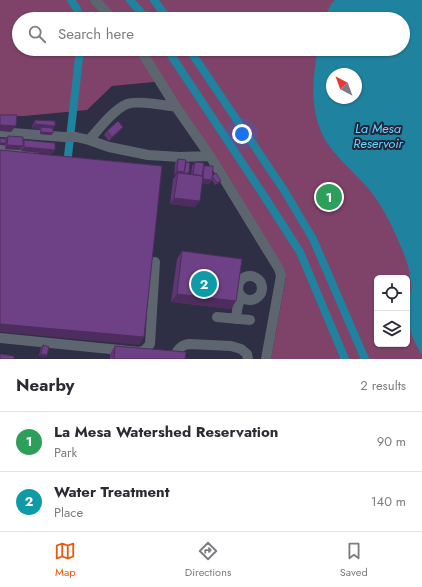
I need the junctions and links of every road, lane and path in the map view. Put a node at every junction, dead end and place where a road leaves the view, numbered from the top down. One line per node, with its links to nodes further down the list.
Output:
1 (95, 0): 2 (street)
2 (106, 12)
3 (144, 56): 4 (street)
4 (176, 106): 6 (street); 9 (street)
5 (0, 132): 6 (street)
6 (88, 140): 9 (street)
7 (0, 150): 8 (street)
8 (44, 155)
9 (210, 156): 12 (street)
10 (155, 262): 17 (street)
11 (262, 289): 12 (street); 13 (street); 13 (street)
12 (278, 292): 20 (street)
13 (242, 297): 15 (street)
14 (217, 317): 15 (street)
15 (236, 319): 16 (street)
16 (250, 320)
17 (0, 338)
18 (175, 359): 19 (street)
19 (248, 359)
20 (266, 359)

